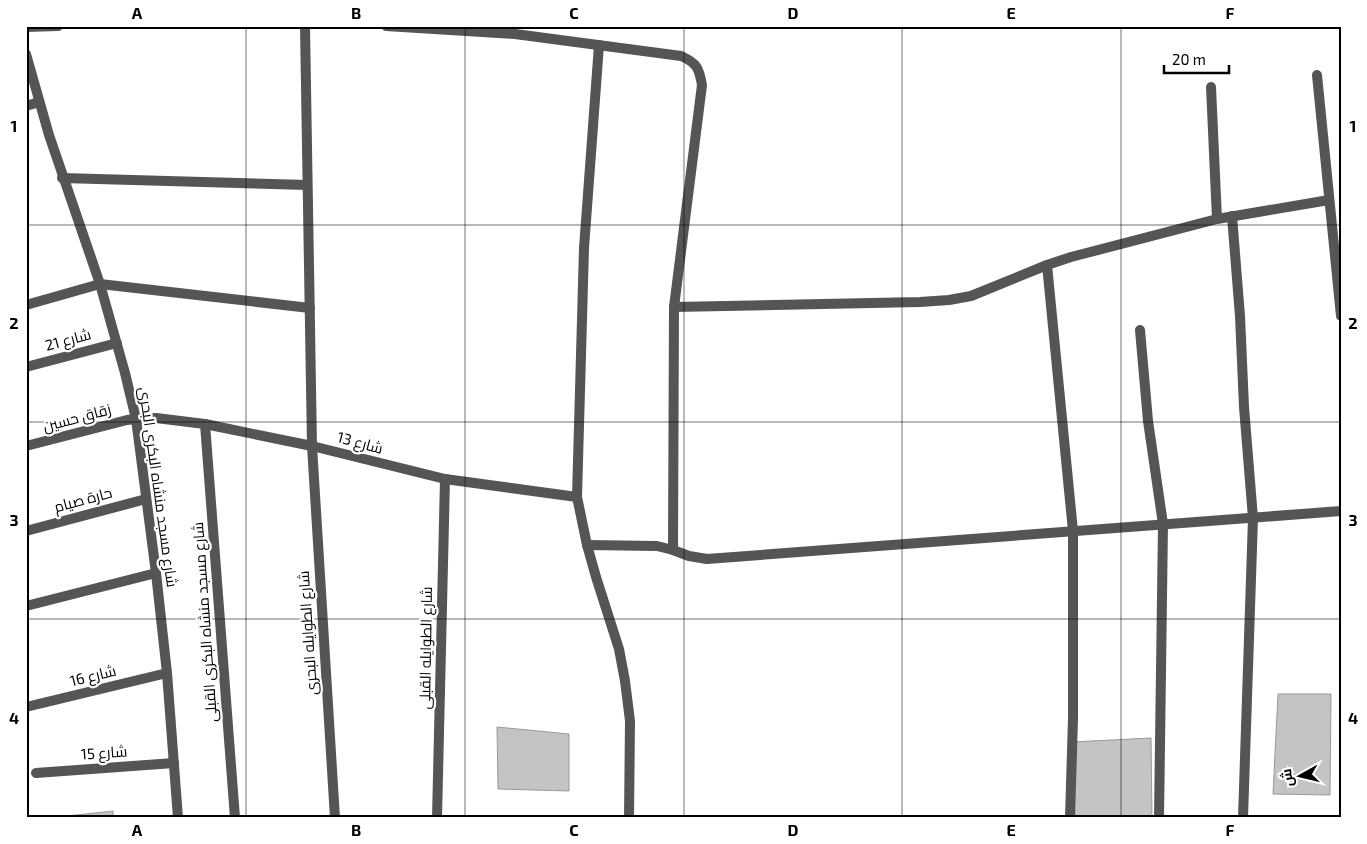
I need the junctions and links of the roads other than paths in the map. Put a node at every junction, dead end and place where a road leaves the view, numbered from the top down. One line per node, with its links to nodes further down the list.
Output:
1 (58, 26): 4 (street)
2 (305, 26): 12 (street, شارع الطوايله البحرى)
3 (386, 26): 5 (street)
4 (26, 27)
5 (599, 45): 19 (street); 30 (street)
6 (26, 54): 9 (street, شارع مسجد منشاه البكرى البحرى)
7 (1317, 75): 13 (street)
8 (1210, 88): 15 (street)
9 (39, 102): 10 (street); 11 (street, شارع مسجد منشاه البكرى البحرى)
10 (26, 106)
11 (62, 178): 12 (street); 17 (street, شارع مسجد منشاه البكرى البحرى)
12 (308, 185): 20 (street, شارع الطوايله البحرى)
13 (1329, 200): 14 (street); 21 (street)
14 (1232, 216): 15 (street); 33 (street)
15 (1217, 219): 16 (street)
16 (1047, 265): 19 (street); 36 (street)
17 (100, 284): 18 (street); 20 (street); 23 (street, شارع مسجد منشاه البكرى البحرى)
18 (26, 305)
19 (674, 307): 38 (street)
20 (310, 308): 28 (street, شارع الطوايله البحرى)
21 (1341, 316)
22 (1140, 330): 34 (street)
23 (117, 342): 24 (street, شارع 21); 25 (street, شارع مسجد منشاه البكرى البحرى)
24 (26, 367)
25 (136, 419): 26 (street, شارع 13); 27 (street, زقاق حسين); 31 (street, شارع مسجد منشاه البكرى البحرى)
26 (205, 424): 28 (street, شارع 13); 46 (street, شارع مسجد منشاه البكرى القبلى)
27 (26, 446)
28 (312, 446): 29 (street, شارع 13); 47 (street, شارع الطوايله البحرى)
29 (445, 479): 30 (street, شارع 13); 48 (street, شارع الطوايله القبلى)
30 (577, 497): 37 (street)
31 (146, 499): 35 (street, حارة صيام); 39 (street, شارع مسجد منشاه البكرى البحرى)
32 (1341, 511): 33 (street)
33 (1253, 518): 34 (street); 52 (street)
34 (1162, 524): 36 (street); 51 (street)
35 (26, 531)
36 (1072, 532): 38 (street); 50 (street)
37 (587, 545): 38 (street); 49 (street)
38 (673, 550)
39 (156, 573): 40 (street); 41 (street, شارع مسجد منشاه البكرى البحرى)
40 (26, 606)
41 (167, 673): 42 (street, شارع 16); 43 (street, شارع مسجد منشاه البكرى البحرى)
42 (26, 707)
43 (174, 763): 44 (street, شارع 15); 45 (street, شارع مسجد منشاه البكرى البحرى)
44 (36, 773)
45 (178, 818)
46 (235, 818)
47 (335, 818)
48 (437, 818)
49 (629, 818)
50 (1070, 818)
51 (1159, 818)
52 (1243, 818)

